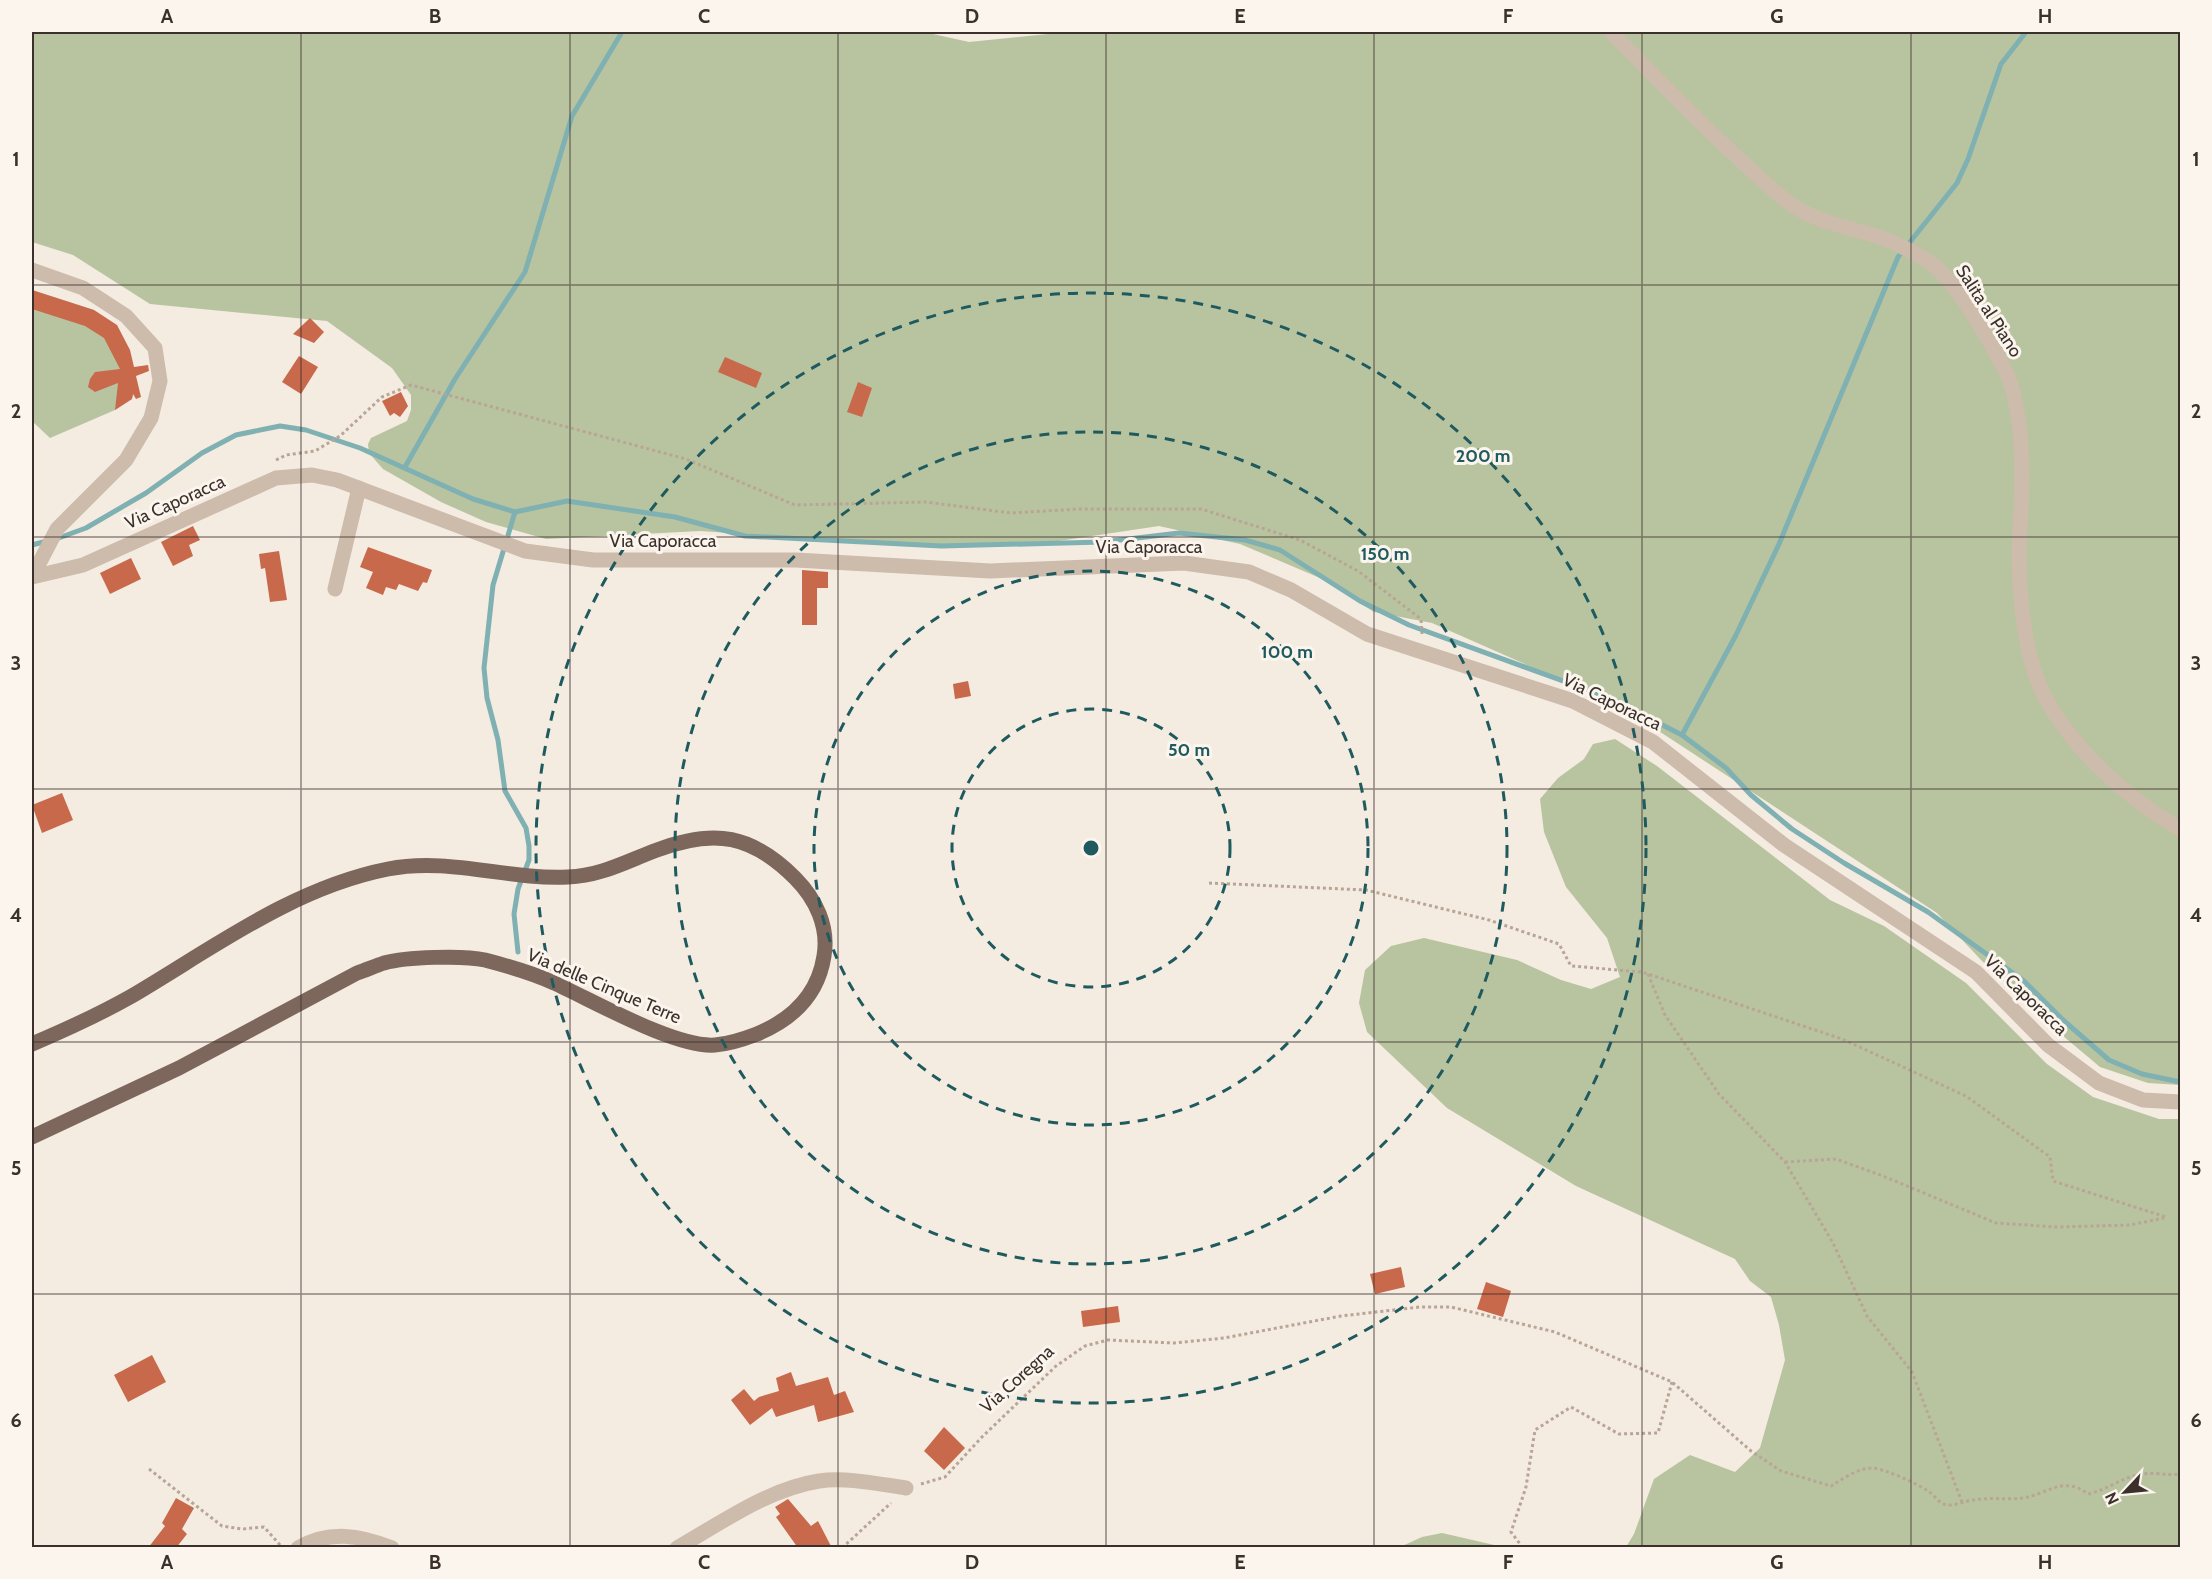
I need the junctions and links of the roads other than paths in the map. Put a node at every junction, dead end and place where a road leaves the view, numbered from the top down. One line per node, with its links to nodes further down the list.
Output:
1 (1611, 32): 6 (street, Salita al Piano)
2 (32, 270): 4 (street)
3 (359, 488): 4 (street, Via Caporacca); 5 (street); 8 (street, Via Caporacca)
4 (32, 577)
5 (335, 589)
6 (2181, 830)
7 (32, 1044): 9 (main road, Via delle Cinque Terre)
8 (2181, 1102)
9 (32, 1137)
10 (906, 1488): 13 (street)
11 (298, 1548): 12 (street)
12 (392, 1548)
13 (677, 1548)

